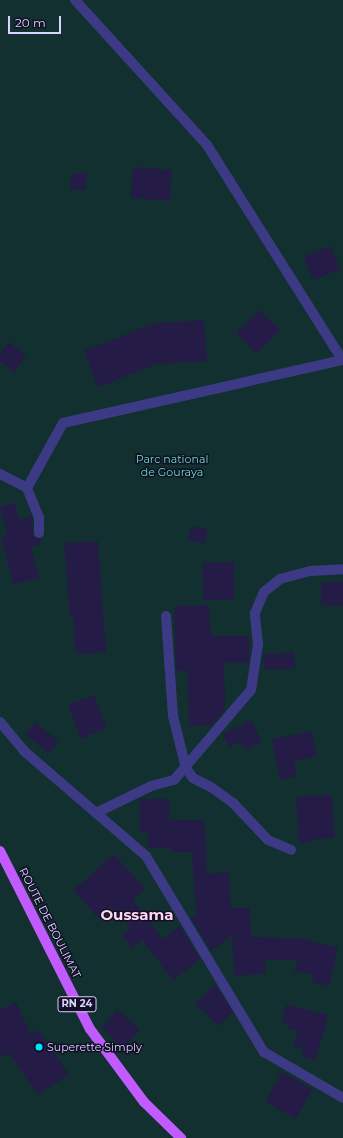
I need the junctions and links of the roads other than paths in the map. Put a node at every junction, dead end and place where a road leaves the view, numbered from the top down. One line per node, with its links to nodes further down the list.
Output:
1 (75, 0): 2 (street)
2 (342, 359): 4 (street)
3 (0, 474): 4 (street)
4 (27, 488): 5 (street)
5 (39, 533)
6 (343, 569): 9 (street)
7 (166, 616): 9 (street)
8 (0, 722): 10 (street)
9 (186, 768): 10 (street); 11 (street)
10 (96, 813): 13 (street)
11 (291, 850)
12 (0, 851): 14 (main road, ROUTE DE BOULIMAT / RN 24)
13 (343, 1098)
14 (181, 1138)

